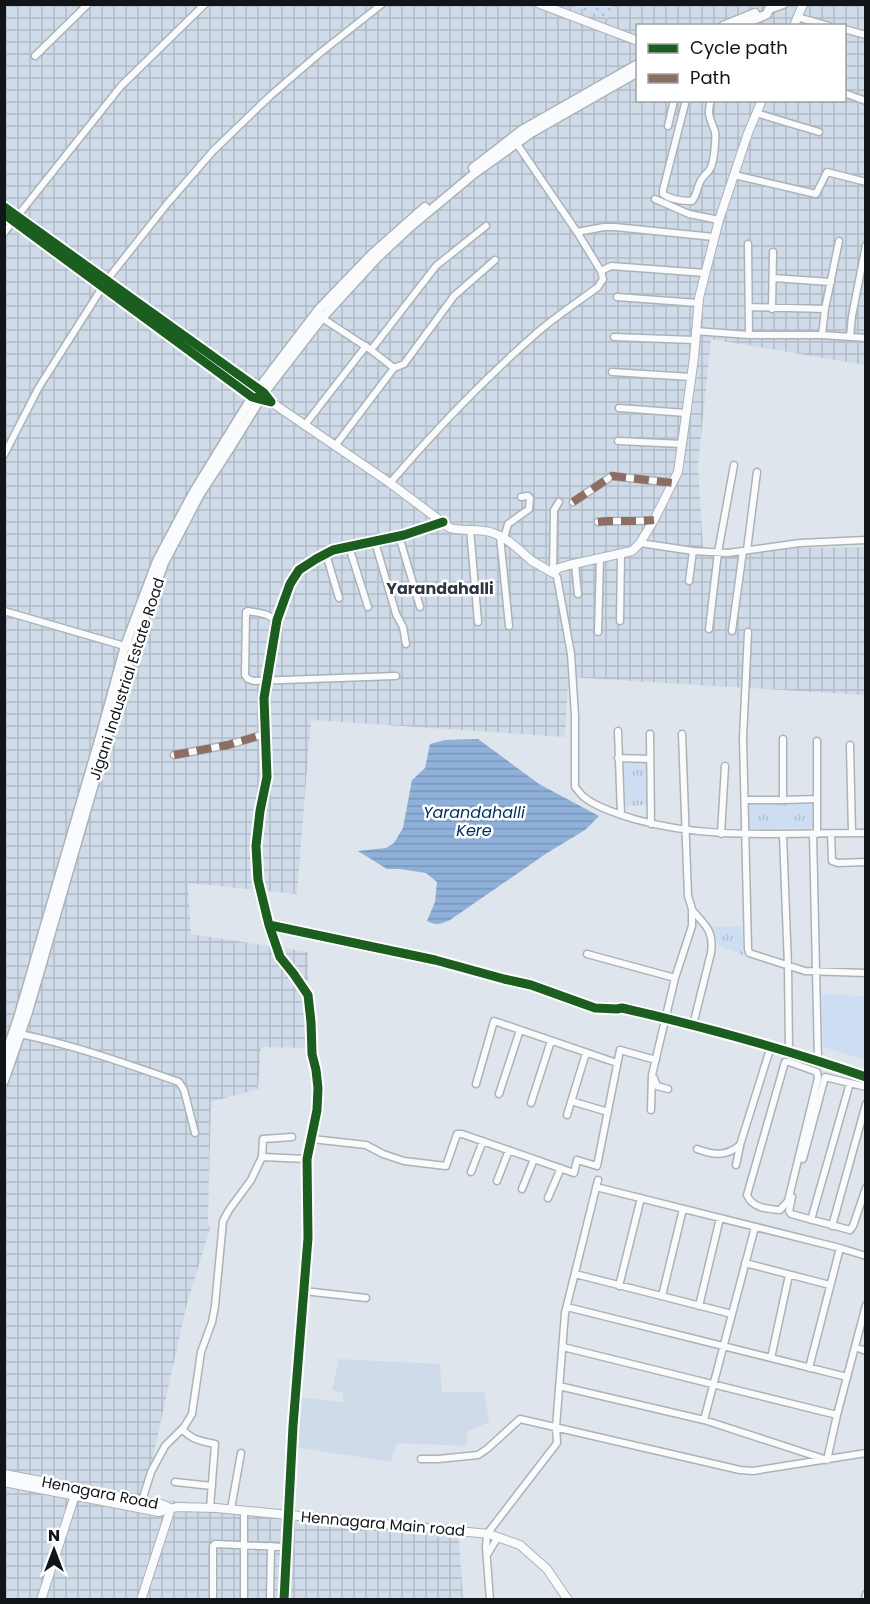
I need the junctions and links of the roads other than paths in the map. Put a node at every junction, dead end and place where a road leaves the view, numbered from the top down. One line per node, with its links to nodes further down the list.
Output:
1 (88, 4): 16 (street)
2 (205, 4): 34 (street)
3 (382, 4): 49 (street)
4 (540, 4): 15 (street)
5 (783, 4): 7 (main road)
6 (803, 4): 8 (street)
7 (769, 9): 9 (main road); 10 (main road)
8 (797, 17): 11 (street); 12 (street)
9 (728, 24)
10 (744, 24)
11 (795, 24)
12 (822, 24)
13 (846, 30): 14 (street)
14 (866, 35)
15 (636, 40)
16 (35, 56)
17 (636, 65): 67 (main road, Jigani Industrial Estate Road)
18 (636, 73): 28 (main road, Jigani Industrial Estate Road)
19 (846, 94): 20 (street)
20 (866, 100)
21 (674, 102): 26 (street)
22 (685, 102): 23 (street)
23 (710, 102)
24 (761, 102): 25 (street)
25 (756, 113): 27 (street); 29 (street)
26 (668, 126)
27 (819, 132)
28 (517, 144): 37 (street); 55 (main road, Jigani Industrial Estate Road)
29 (734, 175): 30 (street); 35 (street)
30 (866, 182)
31 (656, 199): 35 (street)
32 (4, 207): 34 (street)
33 (4, 214): 34 (street)
34 (15, 218): 38 (street); 49 (street)
35 (719, 220): 39 (street)
36 (486, 226): 63 (street)
37 (577, 232): 39 (street); 45 (street)
38 (4, 233)
39 (714, 237): 46 (street)
40 (839, 241): 48 (street)
41 (748, 244): 52 (street)
42 (866, 245): 60 (street)
43 (773, 252): 47 (street)
44 (495, 260): 64 (street)
45 (601, 271): 46 (street); 77 (street)
46 (705, 273): 51 (street)
47 (773, 278): 48 (street); 53 (street)
48 (831, 282): 54 (street)
49 (105, 283): 67 (street); 74 (street)
50 (617, 297): 51 (street)
51 (698, 303): 56 (street)
52 (749, 307): 53 (street); 57 (street)
53 (772, 309): 54 (street)
54 (825, 309): 58 (street)
55 (322, 318): 63 (street); 67 (main road, Jigani Industrial Estate Road)
56 (695, 331): 57 (street); 62 (street)
57 (749, 335): 58 (street)
58 (822, 335): 60 (street)
59 (614, 337): 62 (street)
60 (850, 337): 61 (street)
61 (866, 338)
62 (694, 340): 66 (street)
63 (369, 348): 64 (street); 70 (street)
64 (394, 368): 73 (street)
65 (612, 372): 66 (street)
66 (691, 377): 69 (street)
67 (259, 395): 70 (street); 115 (main road, Jigani Industrial Estate Road)
68 (619, 408): 69 (street)
69 (686, 413): 72 (street)
70 (304, 426): 73 (street)
71 (618, 441): 72 (street)
72 (683, 444): 78 (street)
73 (335, 446): 77 (street)
74 (4, 455)
75 (734, 465): 94 (street)
76 (757, 472): 93 (street)
77 (390, 483): 83 (street)
78 (673, 483): 81 (street); 82 (street)
79 (521, 497): 87 (street)
80 (559, 502): 99 (street)
81 (573, 502)
82 (654, 520): 84 (street); 90 (street)
83 (443, 522): 85 (street); 86 (street)
84 (598, 522)
85 (470, 529): 87 (street); 107 (street)
86 (399, 536): 89 (street); 104 (street)
87 (502, 537): 99 (street); 109 (street)
88 (866, 540): 93 (street)
89 (375, 542): 91 (street); 114 (street)
90 (640, 543): 92 (street); 96 (street)
91 (349, 547): 95 (street); 103 (street)
92 (693, 551): 94 (street); 100 (street)
93 (745, 551): 94 (street); 111 (street)
94 (718, 552): 110 (street)
95 (326, 554): 102 (street); 108 (street)
96 (621, 555): 97 (street); 106 (street)
97 (600, 559): 98 (street); 112 (street)
98 (575, 564): 99 (street); 101 (street)
99 (553, 573): 132 (street)
100 (689, 582)
101 (578, 594)
102 (339, 597)
103 (368, 607)
104 (420, 607)
105 (4, 611): 115 (street)
106 (620, 621)
107 (477, 622)
108 (276, 623): 117 (street); 117 (street)
109 (509, 626)
110 (709, 629)
111 (732, 631)
112 (598, 632)
113 (748, 632): 130 (street)
114 (406, 644)
115 (129, 648): 153 (main road, Jigani Industrial Estate Road); 160 (main road, Jigani Industrial Estate Road)
116 (396, 676): 117 (street)
117 (267, 681): 119 (street)
118 (618, 731): 126 (street)
119 (265, 734): 125 (street); 144 (street)
120 (650, 734): 127 (street)
121 (682, 734): 134 (street)
122 (783, 739): 131 (street)
123 (817, 741): 129 (street)
124 (850, 746): 135 (street)
125 (174, 755)
126 (618, 758): 127 (street); 132 (street)
127 (650, 759): 133 (street)
128 (725, 766): 137 (street)
129 (817, 799): 131 (street); 138 (street)
130 (745, 800): 131 (street); 140 (street)
131 (783, 800)
132 (621, 815): 133 (street)
133 (651, 824): 134 (street)
134 (685, 831): 137 (street); 143 (street)
135 (852, 833): 136 (street); 139 (street)
136 (866, 833)
137 (721, 834): 140 (street)
138 (814, 834): 139 (street); 141 (street); 147 (street)
139 (831, 834): 142 (street)
140 (746, 835): 141 (street); 146 (street)
141 (783, 835): 146 (street)
142 (866, 862)
143 (692, 909): 149 (street); 151 (street)
144 (269, 925): 150 (street); 182 (street)
145 (587, 954): 149 (street)
146 (788, 966): 147 (street); 156 (street)
147 (816, 972): 148 (street); 162 (street)
148 (866, 973)
149 (675, 978): 150 (street)
150 (666, 1018): 151 (street); 161 (street)
151 (693, 1025): 155 (street)
152 (520, 1030): 154 (street); 170 (street); 173 (street)
153 (20, 1034): 168 (main road, Jigani Industrial Estate Road); 180 (street)
154 (550, 1041): 157 (street); 175 (street)
155 (771, 1046): 156 (street); 184 (street)
156 (789, 1052): 158 (street)
157 (586, 1053): 163 (street); 174 (street)
158 (797, 1054): 159 (street); 164 (street)
159 (808, 1058): 162 (street); 165 (street)
160 (4, 1059)
161 (656, 1060): 163 (street); 166 (street)
162 (818, 1060): 167 (street)
163 (617, 1063): 178 (street)
164 (795, 1064): 165 (street); 165 (street)
165 (807, 1068)
166 (652, 1075): 172 (street); 177 (street)
167 (866, 1077)
168 (4, 1081)
169 (850, 1083): 171 (street); 200 (street); 200 (street)
170 (476, 1084)
171 (866, 1087)
172 (668, 1089)
173 (499, 1094)
174 (571, 1101): 178 (street); 179 (street)
175 (531, 1103)
176 (866, 1104): 201 (street)
177 (651, 1110)
178 (608, 1112): 191 (street)
179 (567, 1115)
180 (195, 1133)
181 (292, 1137): 187 (street)
182 (312, 1138): 183 (street); 188 (street)
183 (483, 1141): 186 (street); 192 (street)
184 (740, 1145): 185 (street); 190 (street)
185 (697, 1149)
186 (509, 1150): 189 (street); 193 (street)
187 (262, 1157): 188 (street); 229 (street)
188 (307, 1159): 210 (street)
189 (534, 1159): 191 (street); 195 (street)
190 (736, 1165)
191 (561, 1168): 196 (street)
192 (471, 1172)
193 (497, 1181)
194 (866, 1188): 201 (street)
195 (522, 1189)
196 (548, 1198)
197 (641, 1198): 198 (street); 206 (street); 209 (street)
198 (683, 1209): 199 (street); 211 (street)
199 (720, 1218): 202 (street); 214 (street)
200 (811, 1220): 201 (street)
201 (831, 1226)
202 (755, 1227): 203 (street); 205 (street)
203 (840, 1248): 204 (street); 208 (street)
204 (866, 1256)
205 (746, 1263): 207 (street); 216 (street)
206 (575, 1274): 209 (street); 215 (street)
207 (789, 1275): 208 (street); 221 (street)
208 (830, 1285): 222 (street)
209 (619, 1286): 211 (street)
210 (304, 1292): 212 (street); 244 (street)
211 (662, 1296): 214 (street)
212 (366, 1298)
213 (866, 1305): 219 (street)
214 (699, 1306): 216 (street)
215 (567, 1307): 217 (street); 218 (street)
216 (732, 1314): 218 (street)
217 (562, 1347): 224 (street); 225 (street)
218 (723, 1347): 221 (street); 224 (street)
219 (855, 1347): 220 (street); 223 (street)
220 (866, 1351)
221 (771, 1358): 222 (street)
222 (809, 1368): 223 (street)
223 (847, 1377): 226 (street)
224 (714, 1384): 226 (street); 227 (street)
225 (559, 1386): 227 (street); 228 (street)
226 (837, 1415): 233 (street)
227 (704, 1420): 233 (street)
228 (556, 1427): 232 (street); 233 (street); 245 (street)
229 (182, 1429): 237 (street); 239 (street)
230 (241, 1453): 242 (street)
231 (866, 1453): 233 (street)
232 (421, 1459)
233 (827, 1460)
234 (4, 1474): 238 (street, Henagara Road)
235 (4, 1482): 238 (street, Henagara Road)
236 (175, 1482): 237 (street)
237 (212, 1486): 241 (street)
238 (76, 1491): 239 (street, Henagara Road); 240 (street, Henagara Road); 252 (street)
239 (142, 1501): 240 (street, Henagara Road)
240 (171, 1508): 241 (street, Hennagara Main road); 253 (street)
241 (210, 1508): 242 (street, Hennagara Main road)
242 (231, 1509): 243 (street, Hennagara Main road)
243 (244, 1511): 244 (street, Hennagara Main road); 247 (street)
244 (288, 1515): 245 (street, Hennagara Main road); 249 (street)
245 (487, 1534): 246 (street, Hennagara Main road); 250 (street)
246 (498, 1537): 250 (street); 259 (street, Hennagara Main road)
247 (244, 1544): 248 (street); 254 (street); 255 (street)
248 (271, 1546): 249 (street); 256 (street)
249 (286, 1547): 257 (street)
250 (487, 1556): 258 (street)
251 (866, 1594): 260 (street)
252 (41, 1599)
253 (141, 1599)
254 (213, 1599)
255 (244, 1599)
256 (270, 1599)
257 (284, 1599)
258 (490, 1599)
259 (568, 1599)
260 (865, 1599)

